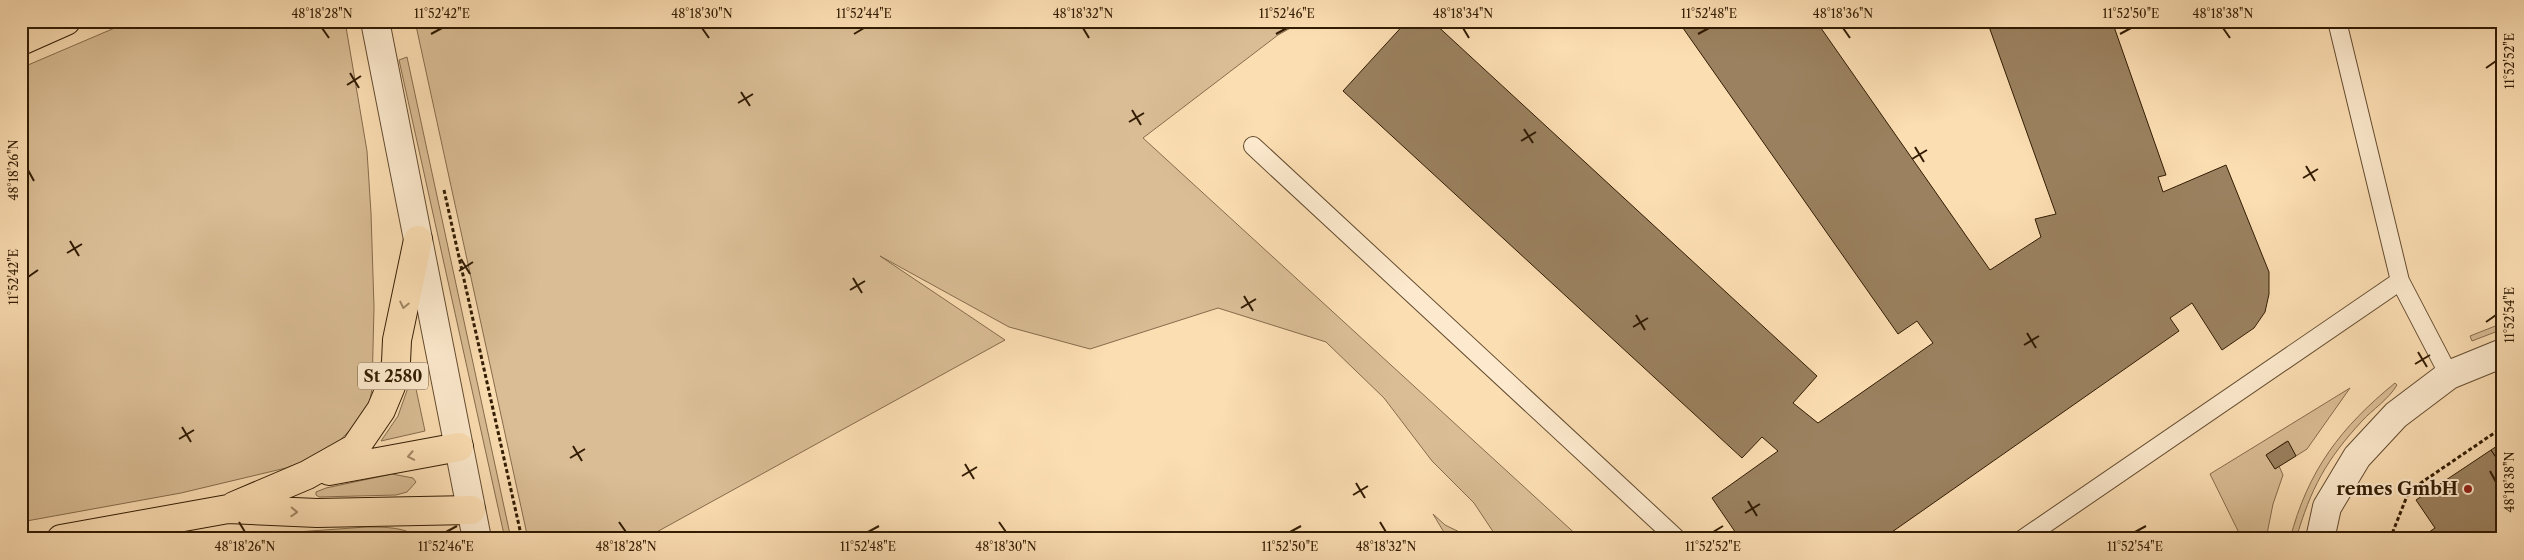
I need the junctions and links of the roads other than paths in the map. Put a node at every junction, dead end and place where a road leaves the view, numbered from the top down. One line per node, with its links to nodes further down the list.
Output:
1 (66, 21): 4 (highway)
2 (375, 21): 6 (street)
3 (2337, 21): 7 (lane)
4 (21, 41)
5 (1253, 146): 16 (lane)
6 (418, 240): 10 (street); 11 (highway, St 2580, one-way to 11)
7 (2400, 281): 9 (lane); 17 (lane)
8 (2503, 352): 9 (street)
9 (2449, 375): 18 (street)
10 (458, 447): 11 (highway, St 2580, one-way to 11); 13 (street)
11 (307, 476): 12 (highway, St 2580)
12 (228, 509): 13 (highway, St 2580, one-way to 13); 14 (highway, St 2580)
13 (471, 510): 15 (street)
14 (61, 539)
15 (477, 539)
16 (1677, 539)
17 (2023, 539)
18 (2320, 539)

